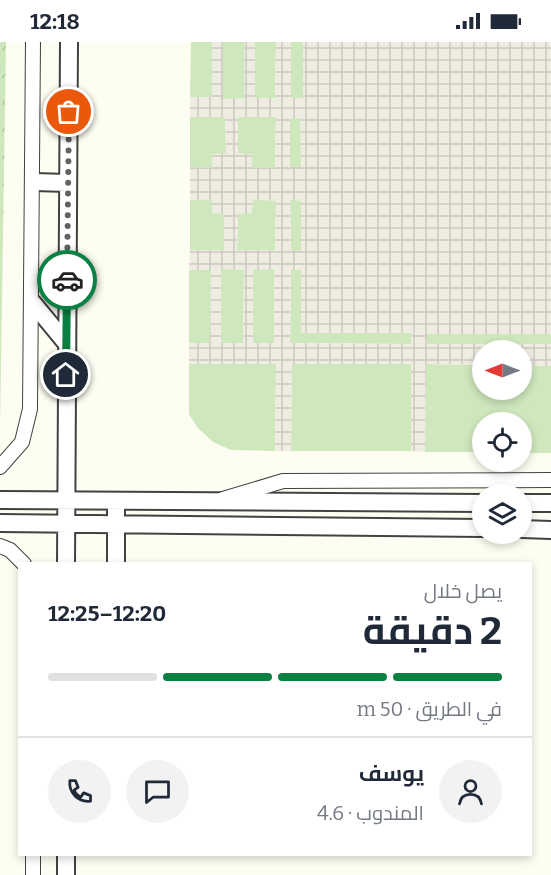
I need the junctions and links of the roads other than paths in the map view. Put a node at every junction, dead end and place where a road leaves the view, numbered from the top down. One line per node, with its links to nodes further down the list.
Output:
1 (33, 42): 3 (street)
2 (69, 42): 4 (street)
3 (34, 182): 4 (street); 5 (street)
4 (68, 183): 6 (street)
5 (33, 303): 6 (street); 7 (street)
6 (66, 343): 10 (street)
7 (0, 467)
8 (551, 480): 12 (street)
9 (0, 500): 10 (street)
10 (66, 500): 11 (street); 17 (street)
11 (116, 501): 12 (street); 18 (street)
12 (210, 503): 13 (street)
13 (472, 503)
14 (532, 503): 15 (street)
15 (551, 503)
16 (0, 523): 17 (street)
17 (66, 524): 18 (street); 24 (street)
18 (116, 524): 19 (street); 25 (street)
19 (472, 528)
20 (532, 529): 21 (street)
21 (551, 530)
22 (0, 546): 23 (street)
23 (22, 562)
24 (66, 562)
25 (116, 562)
26 (33, 856): 28 (street)
27 (66, 856): 29 (street)
28 (33, 875)
29 (66, 875)

